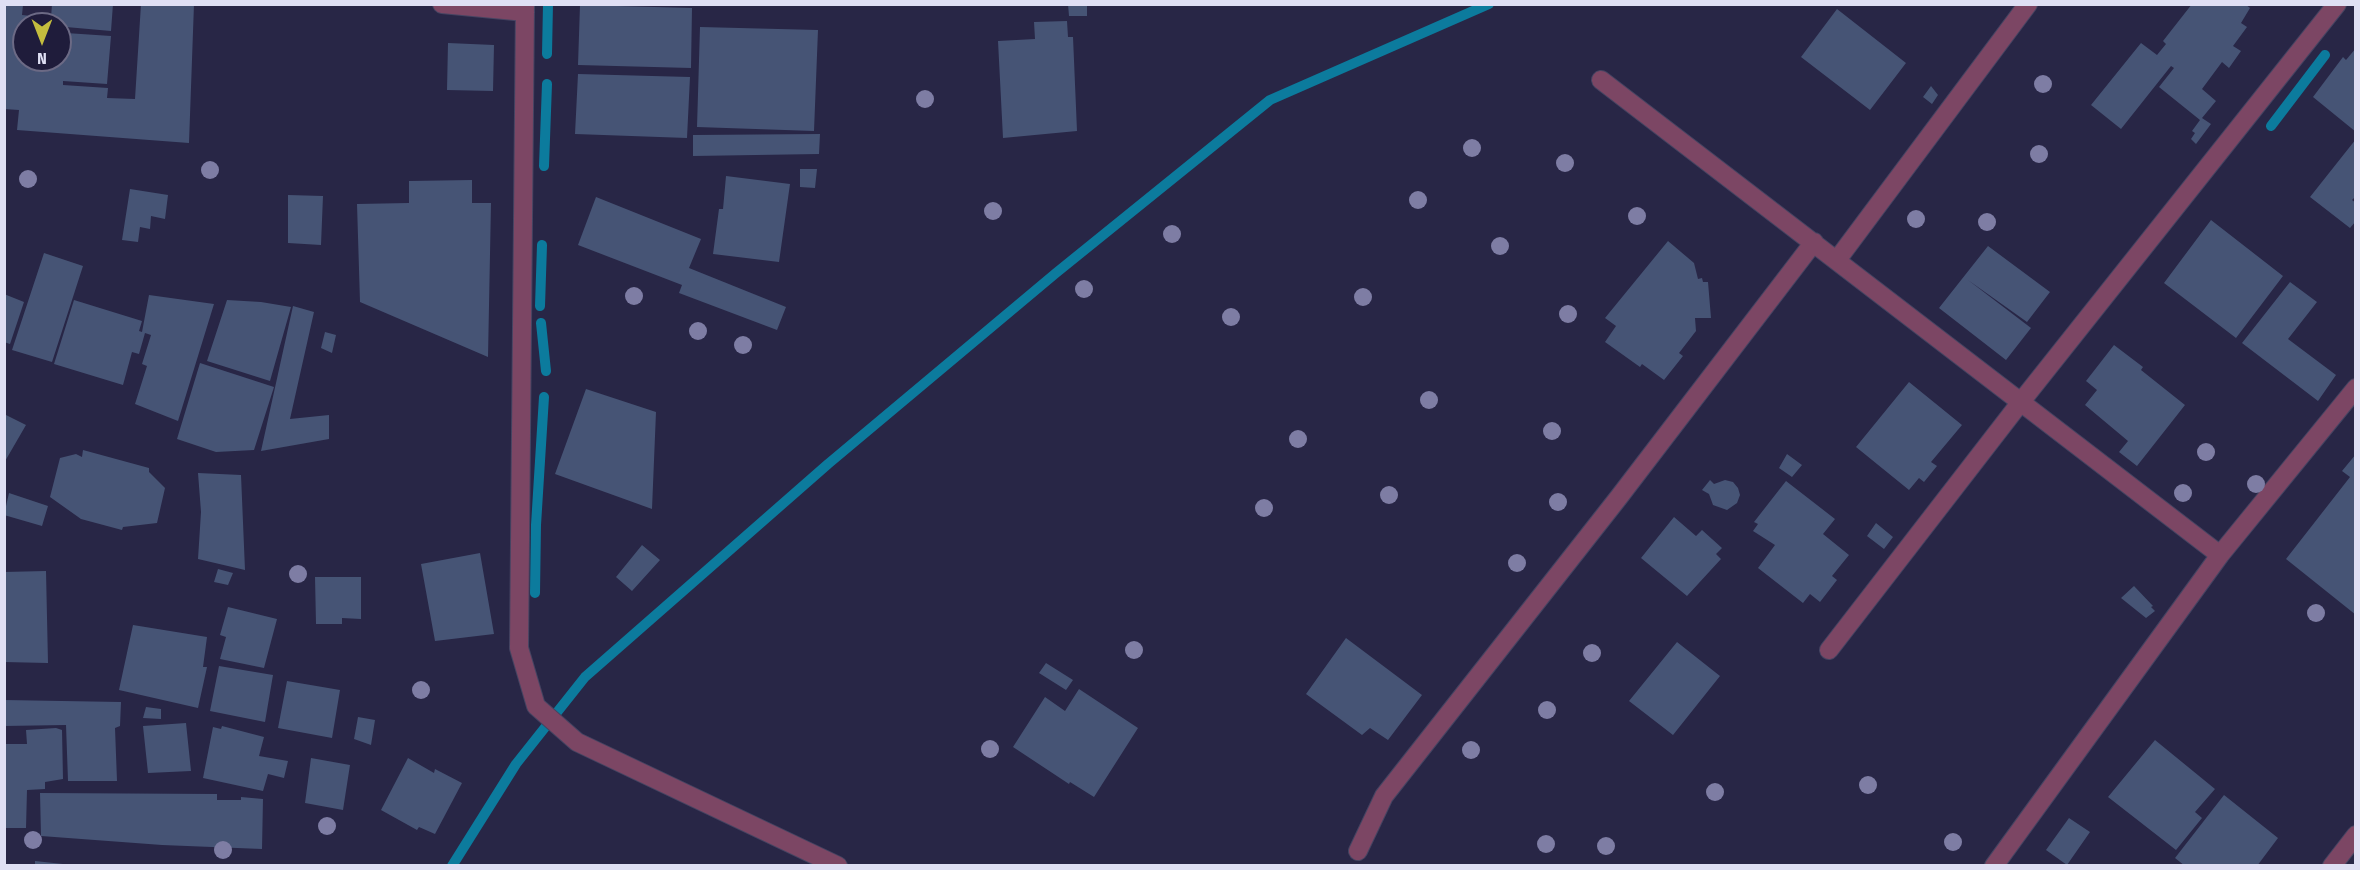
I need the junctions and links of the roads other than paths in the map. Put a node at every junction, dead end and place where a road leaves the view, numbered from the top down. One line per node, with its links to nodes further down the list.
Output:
1 (442, 4): 4 (street)
2 (2028, 4): 7 (street)
3 (2337, 4): 9 (street)
4 (525, 8): 14 (street)
5 (1601, 80): 6 (street)
6 (1814, 242): 7 (street); 13 (street)
7 (1837, 260): 9 (street)
8 (2355, 388): 10 (street)
9 (2020, 403): 10 (street); 11 (street)
10 (2220, 555): 15 (street)
11 (1829, 650)
12 (2355, 835): 16 (street)
13 (1358, 851)
14 (838, 866)
15 (1994, 866)
16 (2332, 866)

